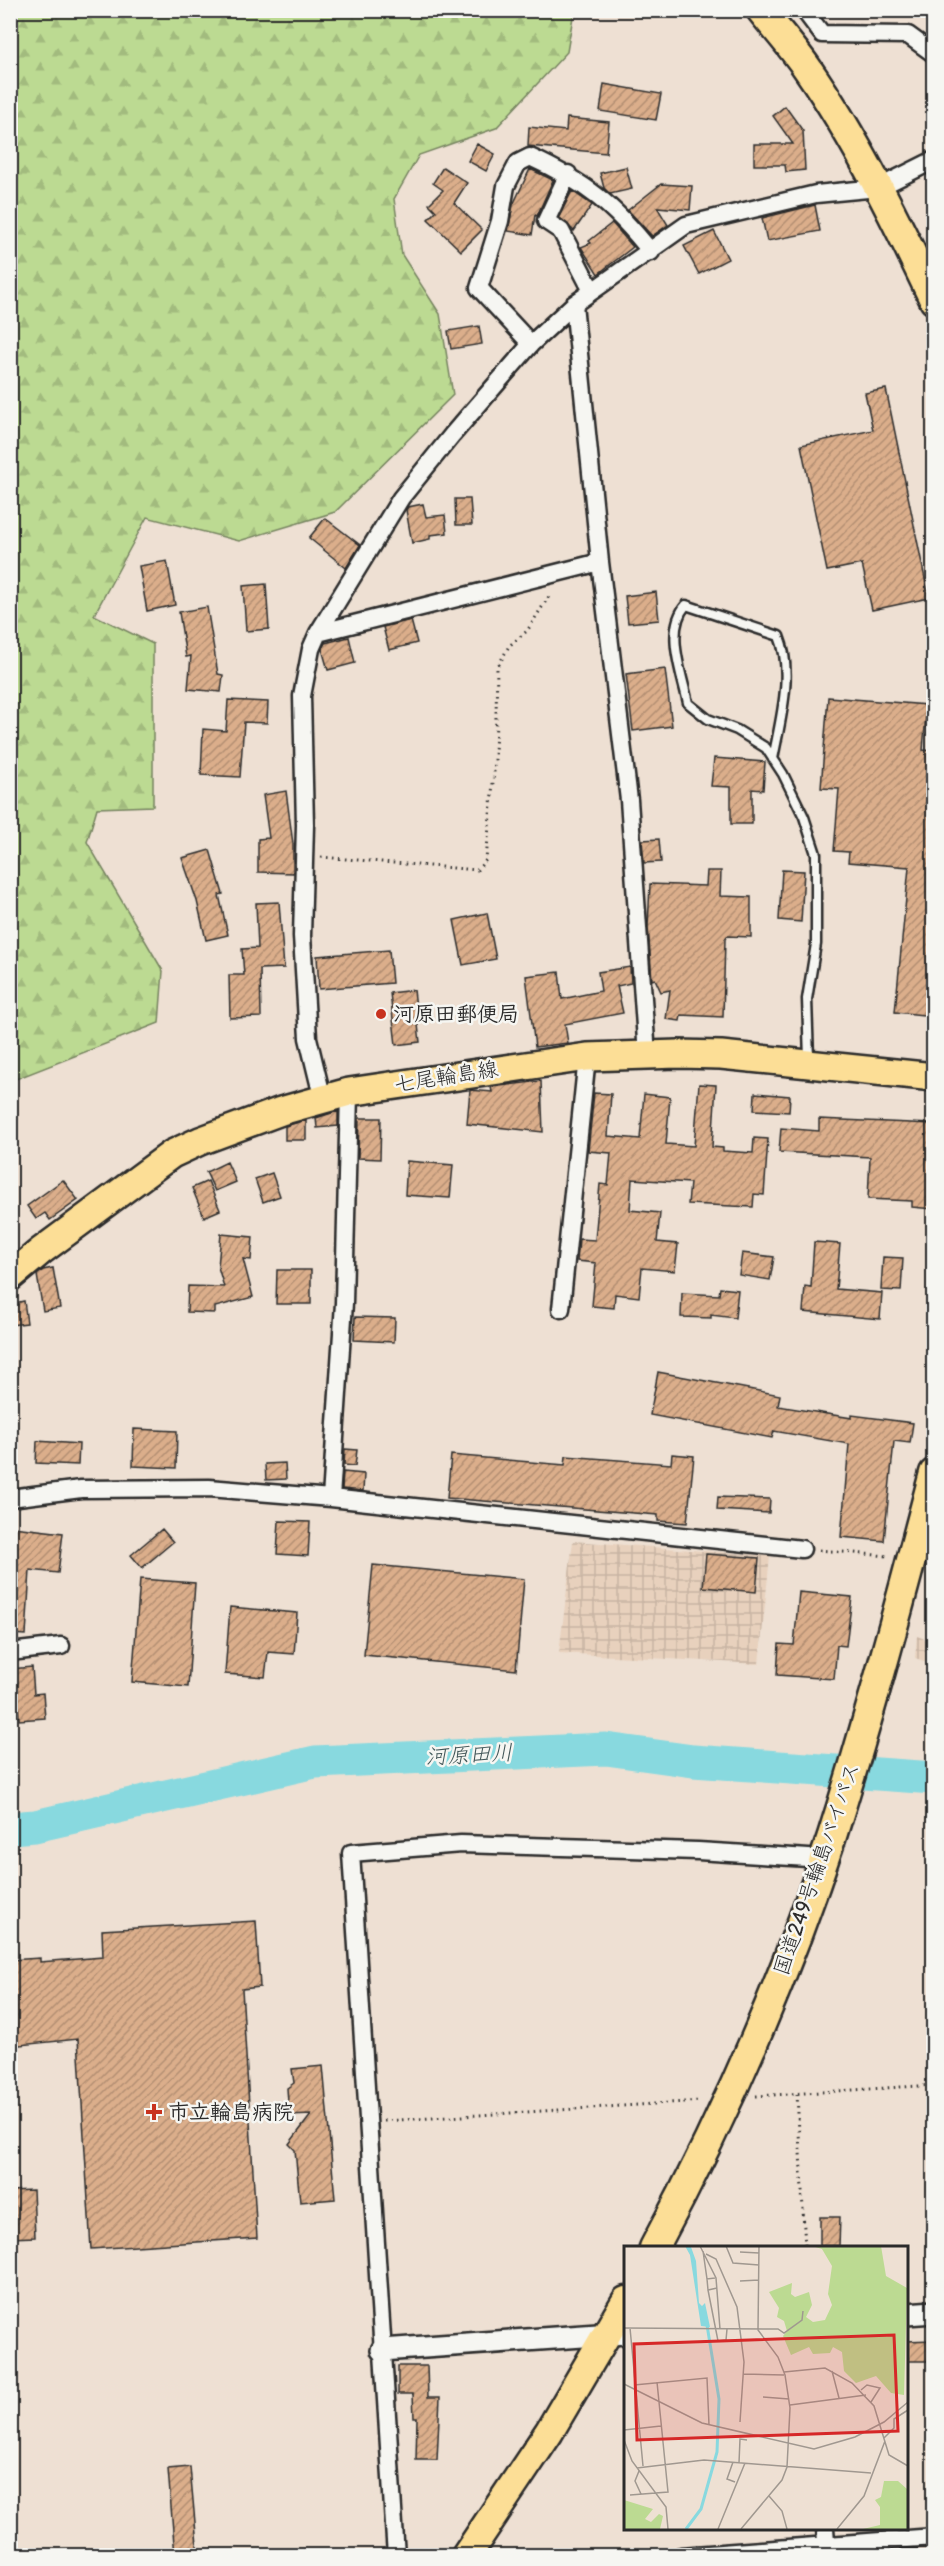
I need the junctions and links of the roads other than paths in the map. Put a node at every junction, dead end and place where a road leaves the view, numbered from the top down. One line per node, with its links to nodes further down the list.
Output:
1 (761, 10): 6 (highway)
2 (804, 10): 3 (street)
3 (933, 54)
4 (933, 160): 6 (street)
5 (568, 174): 7 (street); 8 (street); 11 (street)
6 (878, 188): 7 (street); 9 (highway)
7 (651, 252): 8 (street)
8 (592, 291): 10 (street)
9 (933, 300)
10 (574, 304): 11 (street); 12 (street)
11 (531, 344): 13 (street)
12 (600, 562): 13 (street); 15 (street)
13 (318, 633): 20 (street)
14 (773, 759): 14 (lane); 17 (lane)
15 (647, 1054): 16 (main road, 七尾輪島線); 17 (main road, 七尾輪島線)
16 (587, 1057): 19 (main road, 七尾輪島線); 22 (street)
17 (809, 1063): 18 (main road, 七尾輪島線)
18 (933, 1077)
19 (349, 1092): 20 (main road, 七尾輪島線); 25 (street)
20 (323, 1100): 21 (main road, 七尾輪島線)
21 (10, 1278)
22 (561, 1309)
23 (933, 1473): 29 (highway, 国道249号輪島バイパス)
24 (10, 1498): 25 (street)
25 (330, 1498): 26 (street)
26 (802, 1549)
27 (61, 1646): 28 (street)
28 (10, 1652)
29 (827, 1848): 30 (highway, 国道249号輪島バイパス); 35 (street)
30 (655, 2246)
31 (624, 2308): 34 (highway)
32 (933, 2312): 33 (street)
33 (908, 2314)
34 (617, 2334): 35 (street); 39 (highway)
35 (382, 2350): 38 (street)
36 (933, 2537): 37 (street)
37 (826, 2543): 40 (street)
38 (396, 2556)
39 (466, 2556)
40 (681, 2556)

